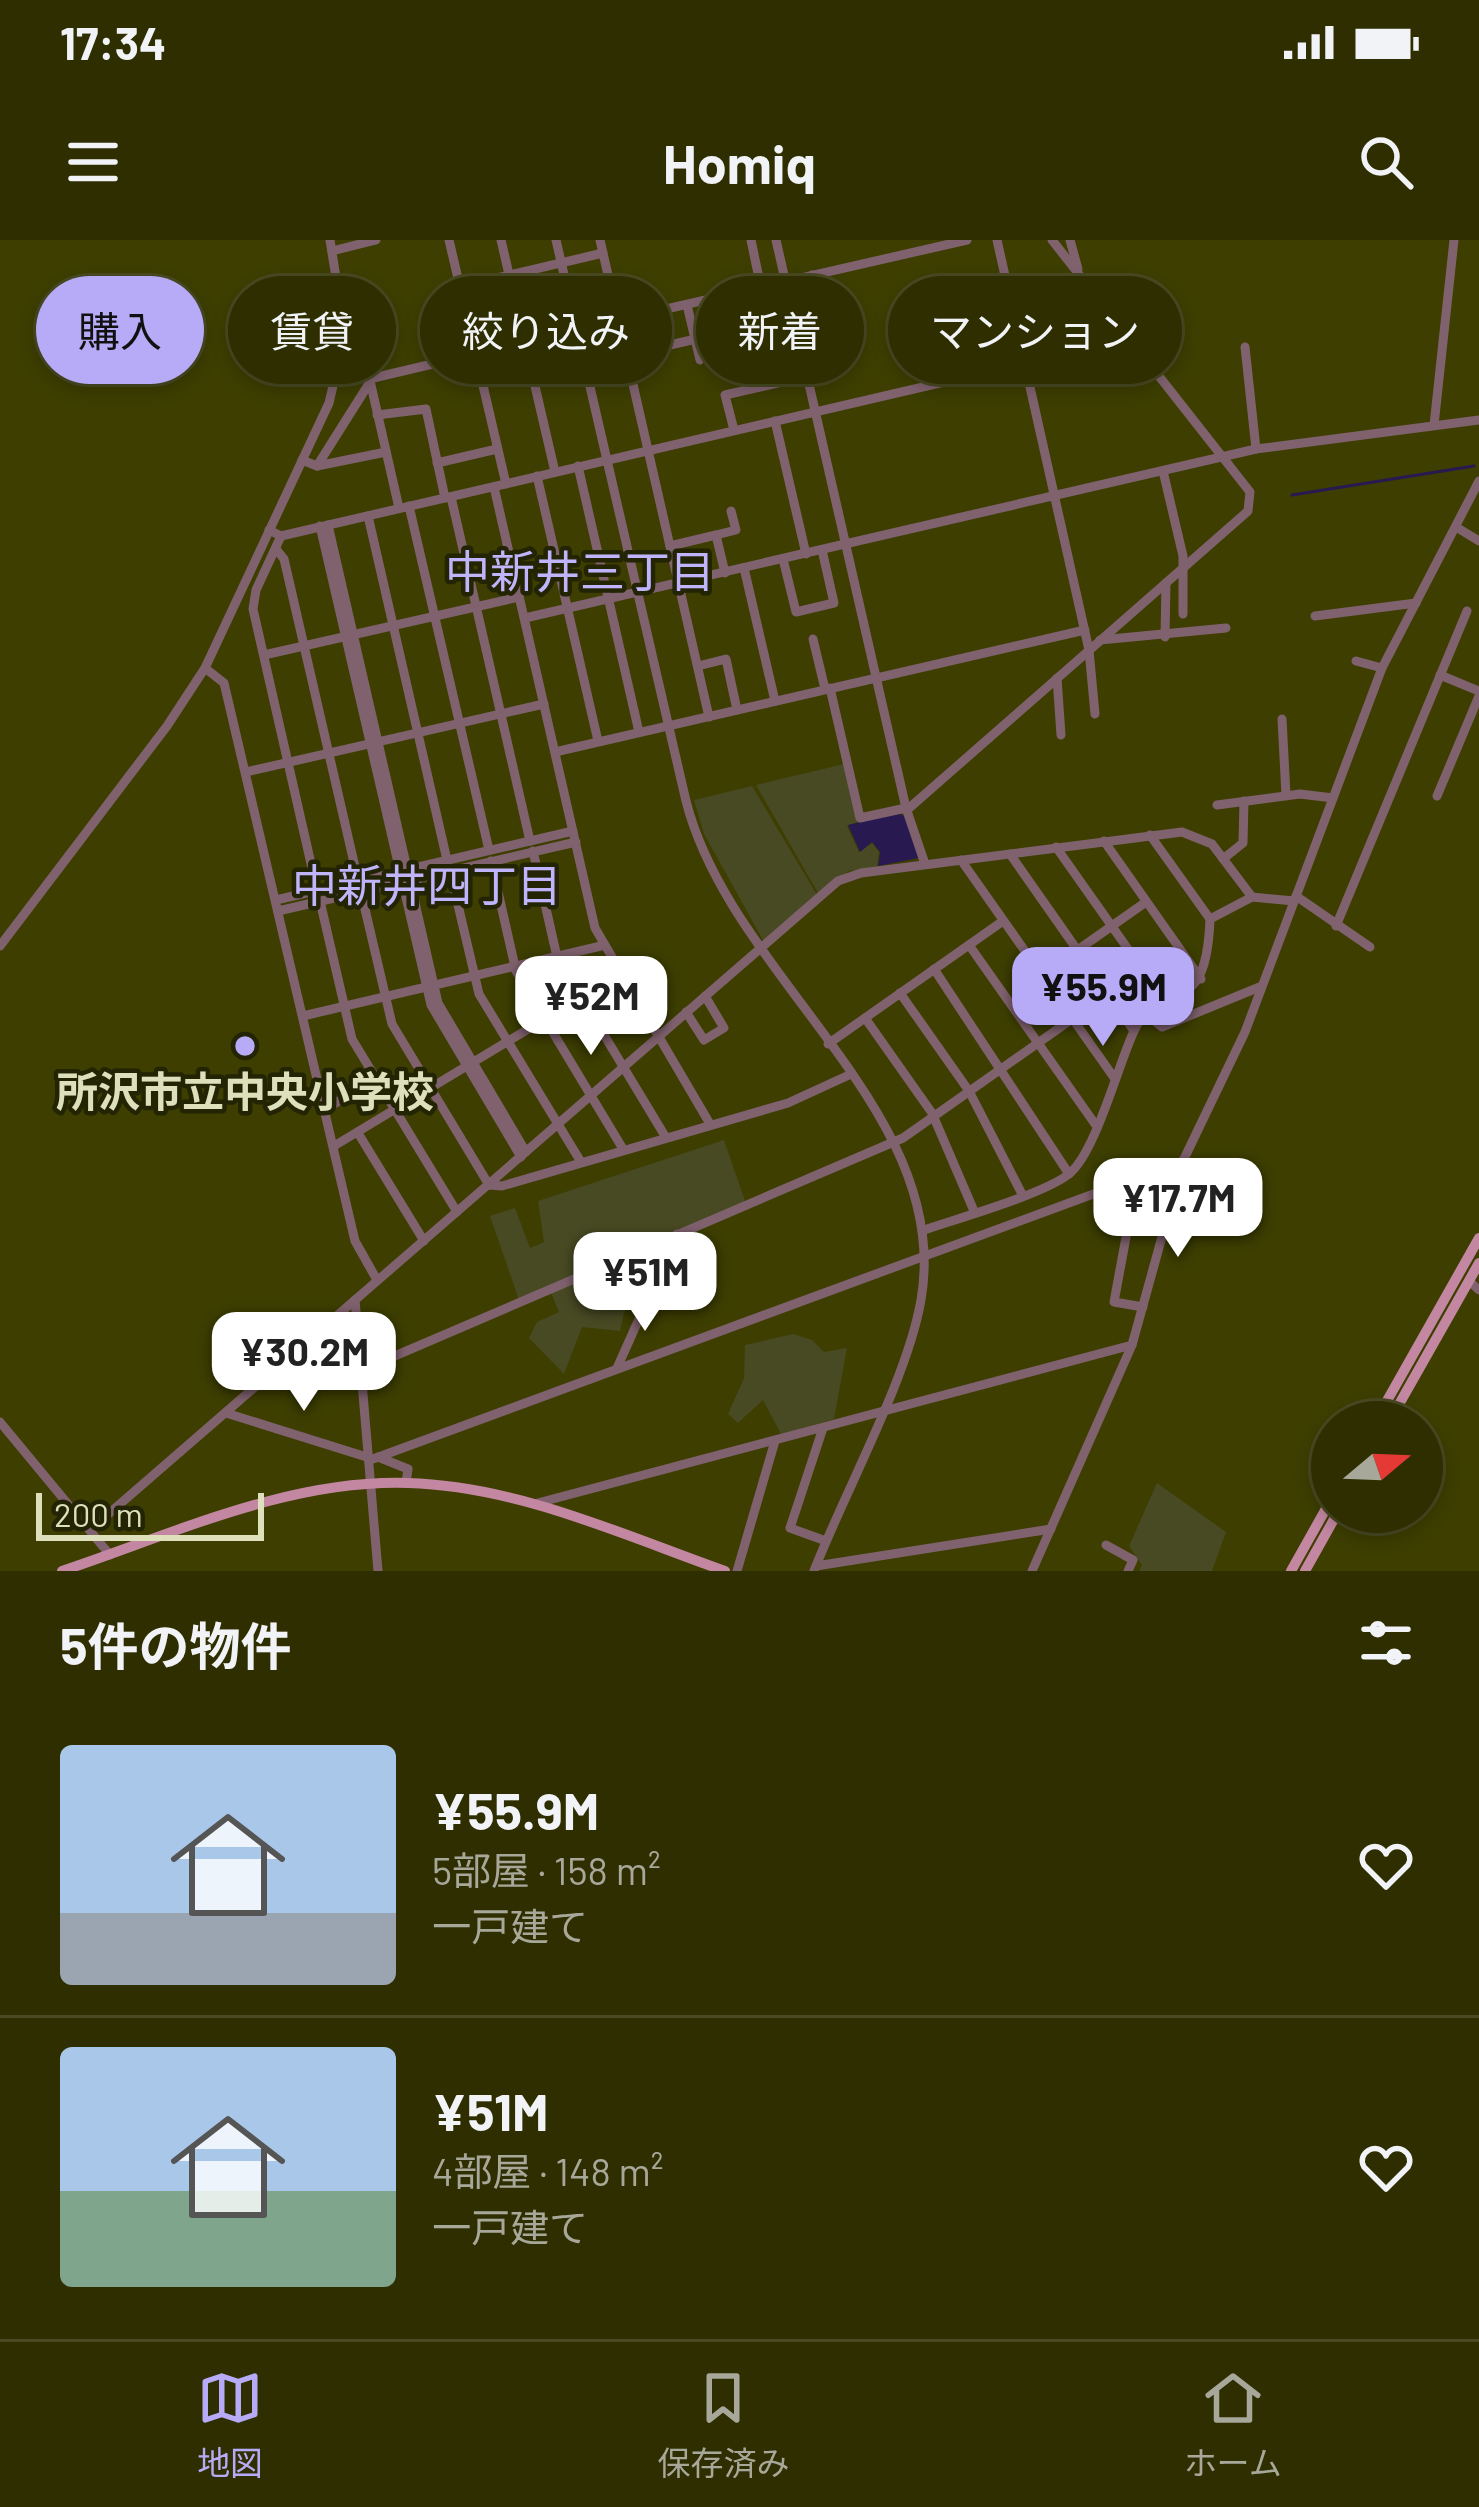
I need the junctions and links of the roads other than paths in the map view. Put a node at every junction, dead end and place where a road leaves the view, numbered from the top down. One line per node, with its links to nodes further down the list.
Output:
1 (376, 240): 13 (street)
2 (449, 240): 19 (street)
3 (502, 240): 20 (street)
4 (556, 240): 15 (street)
5 (600, 240): 14 (street)
6 (751, 240): 23 (street)
7 (776, 240): 24 (street)
8 (967, 240): 16 (street)
9 (997, 240): 26 (street)
10 (1052, 240): 17 (street)
11 (1070, 240): 17 (street)
12 (1454, 240): 49 (street)
13 (331, 245): 18 (street)
14 (603, 253): 15 (street); 22 (street)
15 (562, 263): 20 (street); 21 (street)
16 (812, 275): 25 (street)
17 (1079, 275)
18 (338, 276)
19 (456, 276)
20 (510, 276)
21 (565, 276)
22 (608, 276)
23 (755, 276)
24 (785, 276)
25 (808, 276)
26 (1005, 276)
27 (696, 303): 28 (street)
28 (687, 305): 29 (street); 30 (street)
29 (672, 308)
30 (696, 339): 31 (street)
31 (672, 344)
32 (1245, 347): 52 (street)
33 (336, 384): 56 (street)
34 (367, 384): 59 (street)
35 (370, 384): 46 (street)
36 (482, 384): 51 (street)
37 (534, 384): 62 (street)
38 (590, 384): 57 (street)
39 (633, 384): 53 (street)
40 (773, 384): 50 (street)
41 (810, 384): 45 (street)
42 (935, 384): 45 (street)
43 (1029, 384): 66 (street)
44 (1165, 384): 55 (street)
45 (816, 411): 48 (street); 77 (street)
46 (377, 415): 54 (street); 58 (street)
47 (1479, 420): 49 (street)
48 (775, 421): 50 (street); 81 (street)
49 (1434, 425): 52 (street)
50 (734, 430): 53 (street)
51 (497, 449): 58 (street); 65 (street)
52 (1256, 449): 55 (street)
53 (649, 451): 57 (street); 78 (street)
54 (386, 452): 59 (street); 68 (street)
55 (1222, 457): 61 (street); 83 (street)
56 (302, 460): 59 (street); 73 (street)
57 (607, 460): 60 (street); 88 (street)
58 (436, 463): 67 (street)
59 (317, 466)
60 (578, 466): 62 (street); 90 (street)
61 (1163, 471): 66 (street); 83 (street)
62 (555, 472): 63 (street)
63 (537, 476): 65 (street); 93 (street)
64 (1479, 481): 72 (street)
65 (500, 485): 67 (street); 89 (street)
66 (1054, 496): 77 (street); 101 (street)
67 (448, 497): 68 (street); 92 (street)
68 (404, 507): 70 (street); 96 (street)
69 (731, 512): 74 (street)
70 (368, 516): 71 (street); 99 (street)
71 (324, 526): 75 (street); 102 (street)
72 (1456, 527): 76 (street); 91 (street)
73 (269, 530): 75 (street); 111 (street)
74 (716, 535): 78 (street); 85 (street)
75 (281, 536): 79 (street)
76 (1479, 541)
77 (846, 545): 80 (street); 114 (street)
78 (670, 546): 87 (street)
79 (276, 549): 106 (street); 108 (street)
80 (822, 550): 81 (street); 82 (street)
81 (806, 554): 82 (street)
82 (783, 559): 84 (street)
83 (1184, 566): 86 (street); 95 (street)
84 (744, 568): 85 (street); 118 (street)
85 (725, 573): 87 (street)
86 (1166, 583): 103 (street); 105 (street)
87 (679, 584): 88 (street); 110 (street)
88 (638, 593): 90 (street); 126 (street)
89 (519, 596): 92 (street); 98 (street)
90 (609, 600): 93 (street); 127 (street)
91 (1416, 603): 97 (street); 112 (street)
92 (476, 607): 96 (street); 121 (street)
93 (567, 609): 98 (street); 130 (street)
94 (1466, 611): 113 (street)
95 (1183, 614)
96 (434, 616): 99 (street); 125 (street)
97 (1315, 616)
98 (524, 618): 119 (street)
99 (393, 625): 102 (street); 128 (street)
100 (1226, 628): 103 (street)
101 (1085, 630): 107 (street); 114 (street)
102 (349, 635): 106 (street); 131 (street)
103 (1165, 637): 105 (street)
104 (813, 639): 116 (street)
105 (1100, 640): 107 (street)
106 (305, 646): 108 (street); 133 (street)
107 (1089, 650): 115 (street); 122 (street)
108 (264, 656): 134 (street)
109 (1356, 661): 112 (street)
110 (698, 666): 120 (street); 123 (street)
111 (205, 668): 135 (street); 165 (street)
112 (1382, 668): 138 (street)
113 (1440, 675): 117 (street); 163 (street)
114 (877, 677): 116 (street); 141 (street)
115 (1057, 678): 129 (street); 141 (street)
116 (828, 689): 118 (street); 141 (street)
117 (1479, 693): 137 (street)
118 (776, 701): 120 (street)
119 (544, 704): 121 (street); 132 (street)
120 (737, 710): 123 (street)
121 (500, 714): 125 (street); 145 (street)
122 (1095, 715)
123 (709, 717): 126 (street)
124 (1282, 719): 136 (street)
125 (459, 723): 128 (street); 148 (street)
126 (669, 726): 127 (street); 168 (street)
127 (639, 732): 130 (street)
128 (418, 733): 131 (street); 152 (street)
129 (1061, 735)
130 (598, 741): 132 (street)
131 (374, 743): 133 (street); 153 (street)
132 (555, 752): 143 (street)
133 (329, 753): 134 (street); 154 (street)
134 (288, 763): 135 (street); 155 (street)
135 (246, 772): 159 (street)
136 (1286, 795): 138 (street); 139 (street)
137 (1437, 796)
138 (1333, 798): 157 (street)
139 (1244, 801): 140 (street); 149 (street)
140 (1216, 805)
141 (907, 809): 151 (street)
142 (1150, 835): 144 (street); 149 (street); 160 (street)
143 (574, 837): 145 (street); 166 (street)
144 (1103, 841): 146 (street); 158 (street)
145 (532, 846): 148 (street); 170 (street)
146 (1056, 847): 147 (street); 162 (street)
147 (1010, 853): 150 (street); 169 (street)
148 (490, 856): 152 (street); 171 (street)
149 (1223, 859): 156 (street)
150 (961, 860): 151 (street); 161 (street)
151 (925, 864): 168 (street)
152 (448, 865): 153 (street); 174 (street)
153 (404, 875): 154 (street); 176 (street)
154 (360, 886): 155 (street); 180 (street)
155 (318, 895): 159 (street); 182 (street)
156 (1252, 897): 157 (street); 160 (street)
157 (1295, 899): 163 (street); 177 (street)
158 (1146, 902): 162 (street); 175 (street)
159 (277, 905): 185 (street)
160 (1210, 919): 175 (street)
161 (1003, 921): 164 (street); 173 (street)
162 (1111, 926): 169 (street); 181 (street)
163 (1336, 926): 167 (street)
164 (968, 945): 172 (street); 192 (street)
165 (0, 946)
166 (602, 946): 170 (street); 190 (street)
167 (1370, 947)
168 (760, 948): 179 (street); 193 (street)
169 (1077, 950): 173 (street); 189 (street)
170 (556, 957): 171 (street); 195 (street)
171 (515, 967): 174 (street); 188 (street)
172 (934, 969): 178 (street); 196 (street)
173 (1042, 975): 187 (street)
174 (473, 977): 176 (street); 191 (street)
175 (1201, 979): 181 (street)
176 (430, 986): 180 (street); 194 (street)
177 (1262, 986): 184 (street); 215 (street)
178 (900, 994): 186 (street); 201 (street)
179 (704, 996): 183 (street); 183 (street)
180 (385, 997): 182 (street); 200 (street)
181 (1166, 1003): 184 (street)
182 (344, 1006): 185 (street); 199 (street)
183 (686, 1012): 190 (street)
184 (1146, 1014): 189 (street)
185 (303, 1016): 203 (street)
186 (865, 1018): 193 (street); 205 (street)
187 (1072, 1018): 192 (street); 198 (street)
188 (544, 1019): 191 (street); 202 (street)
189 (1134, 1031): 198 (street)
190 (657, 1038): 195 (street); 206 (street)
191 (508, 1041): 194 (street); 208 (street)
192 (1038, 1043): 196 (street); 207 (street)
193 (828, 1045): 197 (street)
194 (469, 1065): 200 (street); 214 (street)
195 (623, 1067): 202 (street); 210 (street)
196 (1003, 1068): 201 (street); 217 (street)
197 (849, 1075): 206 (street); 211 (street)
198 (1115, 1079): 207 (street)
199 (375, 1080): 203 (street); 204 (street)
200 (430, 1089): 204 (street); 219 (street)
201 (969, 1091): 205 (street); 220 (street)
202 (591, 1095): 208 (street); 213 (street)
203 (325, 1108): 212 (street)
204 (394, 1111): 209 (street); 222 (street)
205 (933, 1117): 211 (street); 221 (street)
206 (710, 1124): 210 (street)
207 (1095, 1124): 217 (street)
208 (559, 1125): 214 (street); 216 (street)
209 (358, 1132): 212 (street); 226 (street)
210 (665, 1136): 213 (street)
211 (894, 1142): 223 (street); 224 (street)
212 (334, 1146): 229 (street)
213 (623, 1149): 216 (street)
214 (524, 1155): 219 (street)
215 (1183, 1161): 218 (street); 232 (street)
216 (581, 1162): 219 (street)
217 (1070, 1174): 220 (street)
218 (1136, 1178): 227 (street); 232 (street)
219 (489, 1185): 222 (street)
220 (1022, 1194): 221 (street)
221 (974, 1211): 223 (street)
222 (457, 1212): 226 (street)
223 (924, 1230): 227 (street)
224 (677, 1234): 234 (street); 235 (street)
225 (1479, 1238): 236 (main road)
226 (424, 1241): 229 (street)
227 (926, 1256): 234 (street); 239 (street)
228 (1479, 1263): 230 (main road)
229 (377, 1280): 231 (street)
230 (1474, 1286): 237 (main road)
231 (355, 1300): 235 (street); 238 (street)
232 (1143, 1307): 233 (street)
233 (1132, 1345): 239 (street); 247 (street)
234 (617, 1368): 243 (street)
235 (362, 1370): 243 (street)
236 (1387, 1401)
237 (1402, 1401)
238 (226, 1413): 243 (street); 248 (street)
239 (879, 1414): 241 (street); 251 (street)
240 (0, 1422): 248 (street)
241 (823, 1428): 242 (street); 251 (street)
242 (775, 1441): 246 (street); 258 (street)
243 (374, 1457): 244 (street); 245 (street)
244 (406, 1483): 245 (main road); 246 (main road)
245 (373, 1484): 253 (main road); 256 (street)
246 (534, 1504): 257 (main road)
247 (1051, 1529): 254 (street); 259 (street)
248 (90, 1530): 253 (street)
249 (1312, 1533): 261 (main road)
250 (1326, 1533): 262 (main road)
251 (826, 1541): 254 (street)
252 (1106, 1544): 260 (street)
253 (110, 1555): 255 (main road)
254 (815, 1569)
255 (62, 1571)
256 (378, 1571)
257 (725, 1571)
258 (737, 1571)
259 (1032, 1571)
260 (1128, 1571)
261 (1291, 1571)
262 (1305, 1571)

